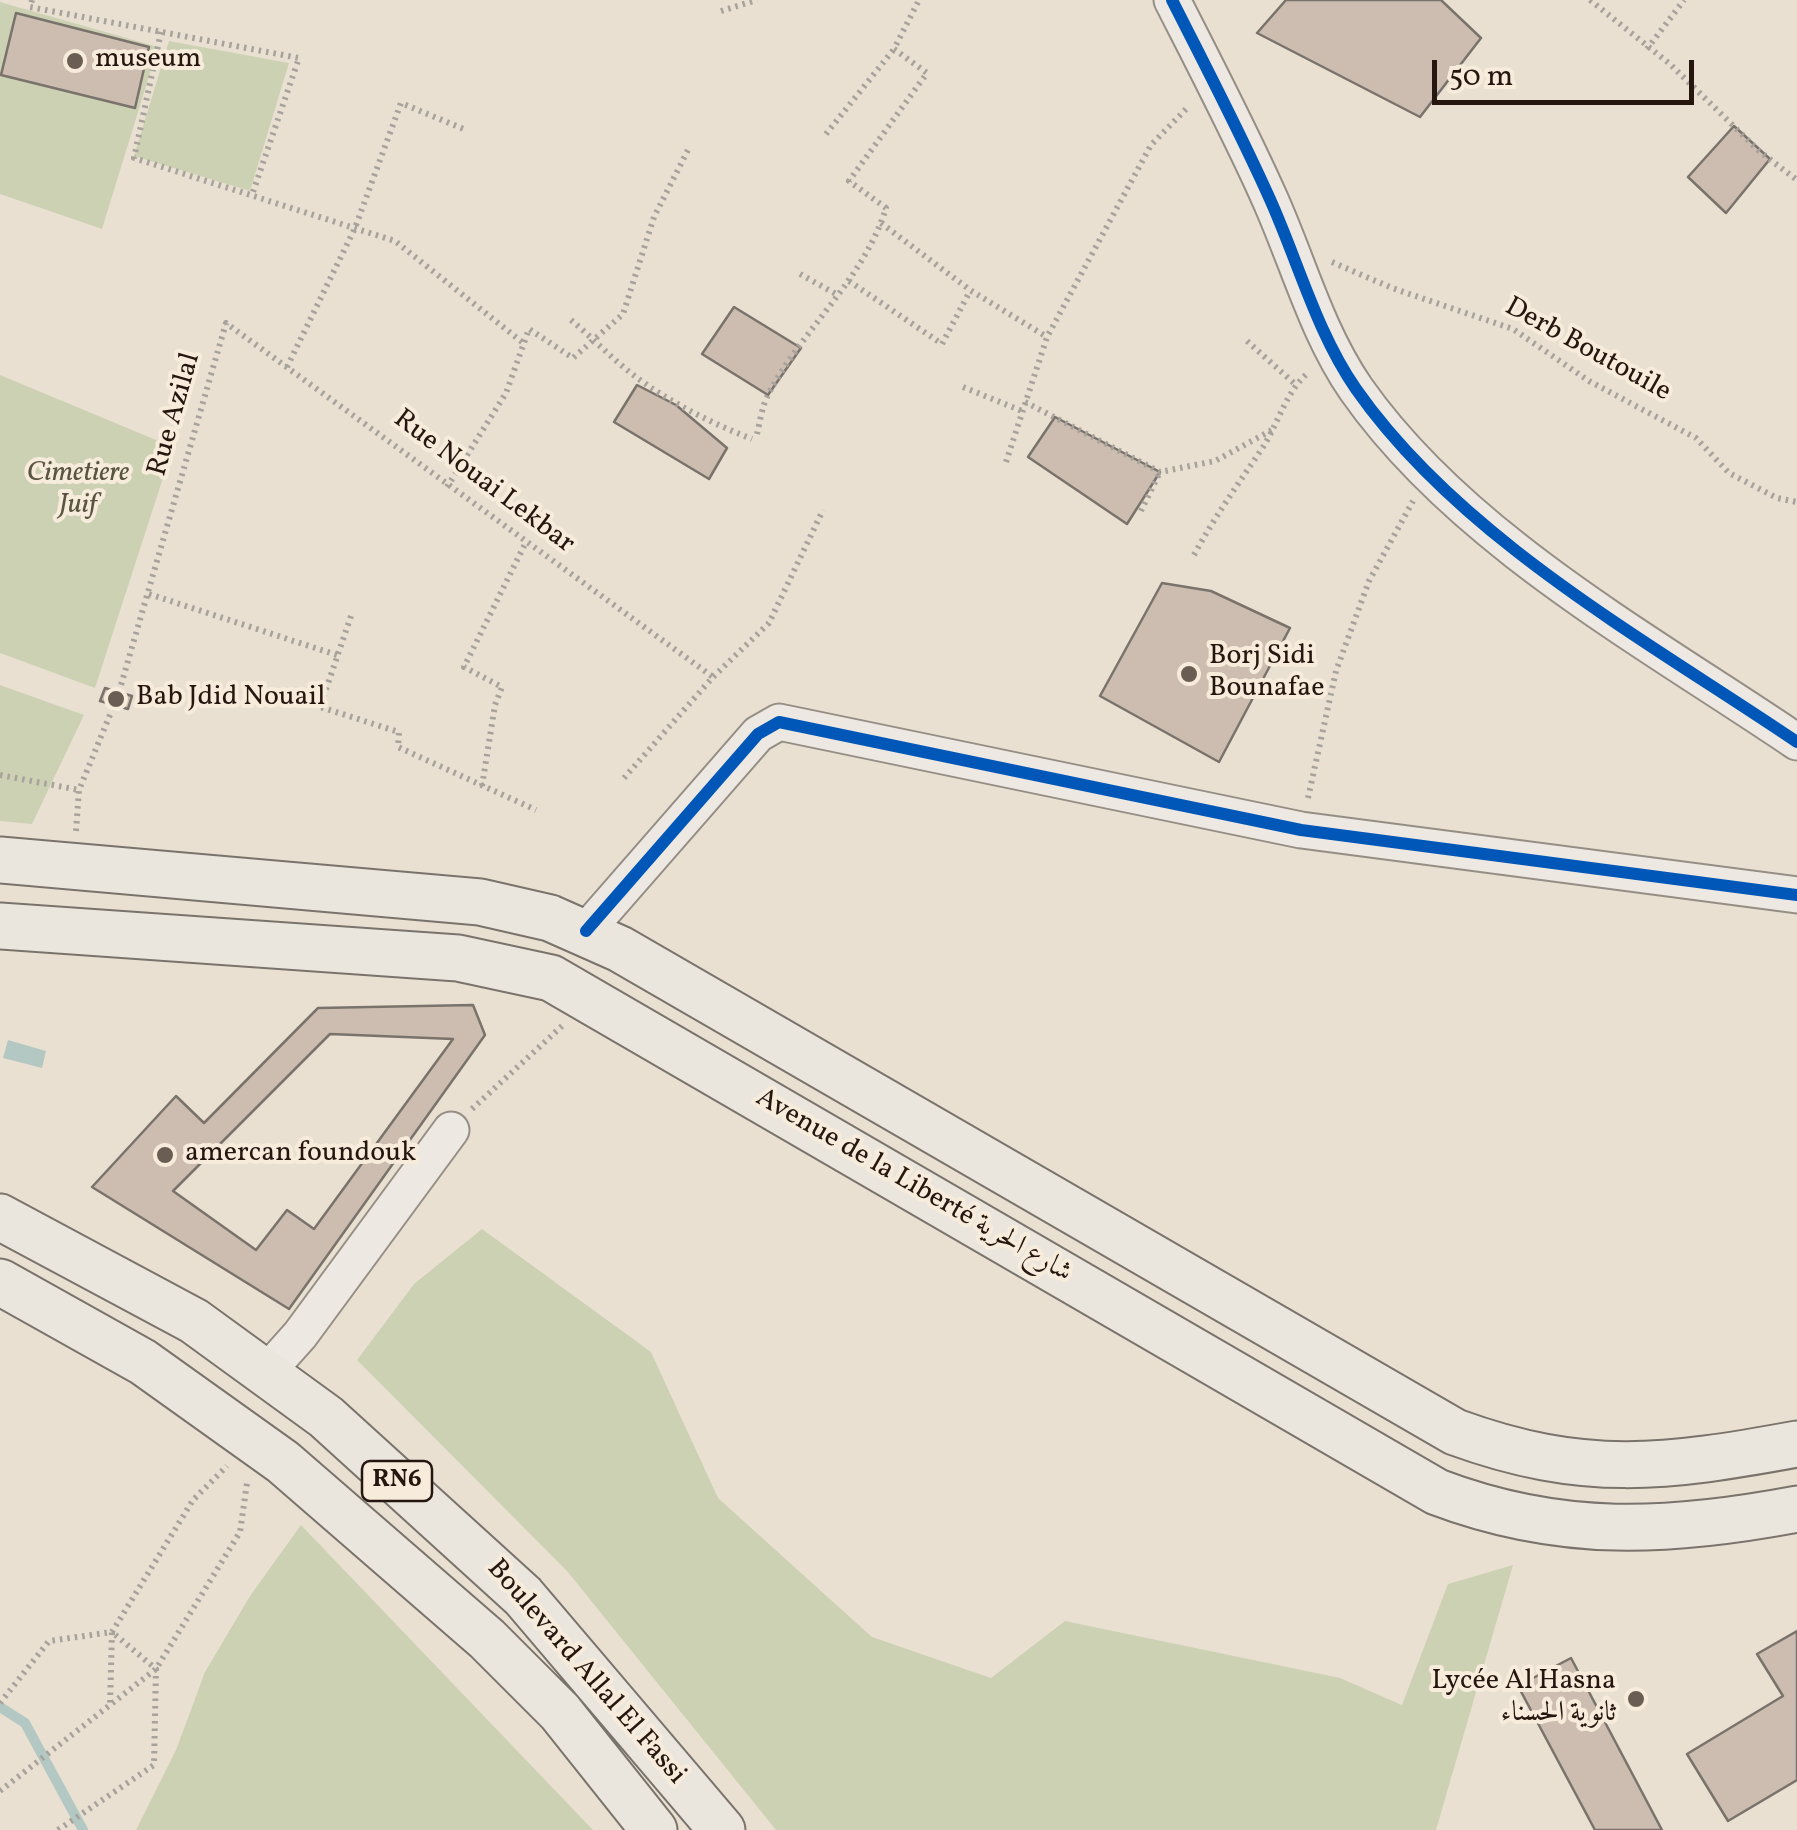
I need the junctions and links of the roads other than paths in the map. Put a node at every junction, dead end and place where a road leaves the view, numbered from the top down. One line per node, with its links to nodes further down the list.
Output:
1 (1172, 0): 2 (street)
2 (1797, 742)
3 (0, 860): 6 (main road, Avenue de la Liberté شارع الحرية)
4 (1797, 895): 6 (street)
5 (0, 926): 14 (main road, Avenue de la Liberté شارع الحرية)
6 (586, 931): 12 (main road, Avenue de la Liberté شارع الحرية)
7 (451, 1130): 10 (street)
8 (0, 1217): 10 (main road, Boulevard Allal El Fassi / RN6)
9 (0, 1282): 13 (main road, Boulevard Allal El Fassi / RN6)
10 (266, 1373): 11 (main road, Boulevard Allal El Fassi / RN6)
11 (326, 1417): 13 (main road); 16 (main road, Boulevard Allal El Fassi / RN6)
12 (1797, 1444)
13 (268, 1450): 15 (main road, Boulevard Allal El Fassi / RN6)
14 (1797, 1509)
15 (654, 1830)
16 (722, 1830)

